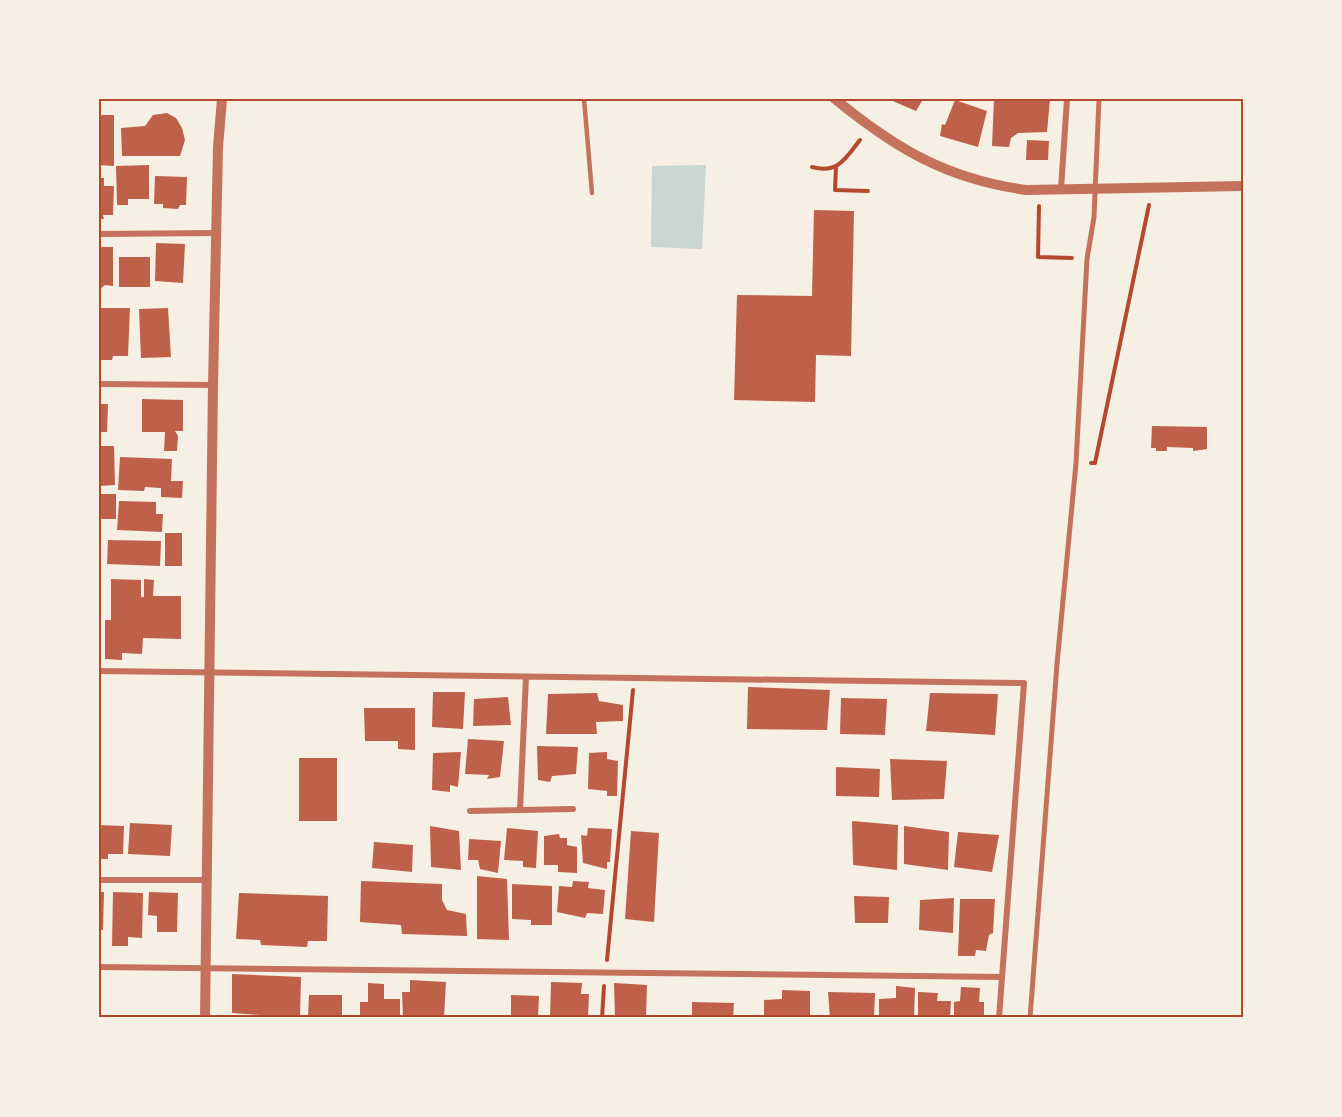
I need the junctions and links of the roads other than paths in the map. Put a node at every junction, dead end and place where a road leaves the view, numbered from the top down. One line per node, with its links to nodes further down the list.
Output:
1 (222, 99): 9 (street)
2 (584, 99): 8 (lane)
3 (835, 99): 7 (street)
4 (1067, 99): 7 (street)
5 (1099, 99): 26 (street)
6 (1243, 186): 7 (street)
7 (1061, 189)
8 (592, 193)
9 (216, 232): 10 (street); 12 (street)
10 (99, 234)
11 (99, 384): 12 (street)
12 (213, 385): 14 (street)
13 (99, 671): 14 (street)
14 (209, 673): 15 (street); 20 (street)
15 (526, 677): 17 (street); 23 (street)
16 (573, 809): 17 (street)
17 (520, 810): 18 (street)
18 (470, 811)
19 (99, 880): 20 (street)
20 (207, 880): 22 (street)
21 (99, 967): 22 (street)
22 (205, 968): 23 (street); 24 (street)
23 (1002, 977): 25 (street)
24 (205, 1018)
25 (999, 1018)
26 (1030, 1018)

